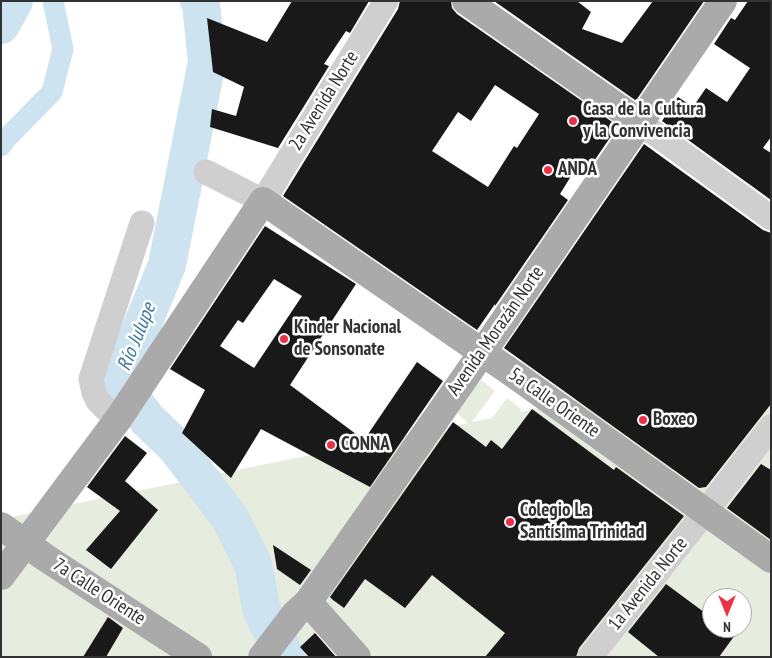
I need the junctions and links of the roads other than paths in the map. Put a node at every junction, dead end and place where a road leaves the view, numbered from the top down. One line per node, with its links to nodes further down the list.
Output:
1 (386, 1): 6 (street, 2a Avenida Norte)
2 (466, 1): 4 (main road)
3 (723, 1): 4 (main road, Avenida Morazán Norte)
4 (639, 122): 7 (street); 9 (main road, Avenida Morazán Norte)
5 (206, 172): 6 (street, 5a Calle Oriente)
6 (262, 201): 9 (main road, 5a Calle Oriente); 10 (main road)
7 (771, 218)
8 (142, 223): 10 (street)
9 (482, 352): 12 (main road, 5a Calle Oriente); 17 (main road, Avenida Morazán Norte)
10 (117, 420): 14 (main road)
11 (771, 427): 12 (street, 1a Avenida Norte)
12 (706, 512): 15 (main road, 5a Calle Oriente); 21 (street, 1a Avenida Norte)
13 (1, 526): 14 (main road, 7a Calle Oriente)
14 (25, 543): 16 (main road); 18 (main road, 7a Calle Oriente)
15 (771, 559)
16 (1, 576)
17 (301, 608): 19 (main road, Avenida Morazán Norte); 20 (main road)
18 (198, 657)
19 (262, 657)
20 (358, 657)
21 (590, 657)

